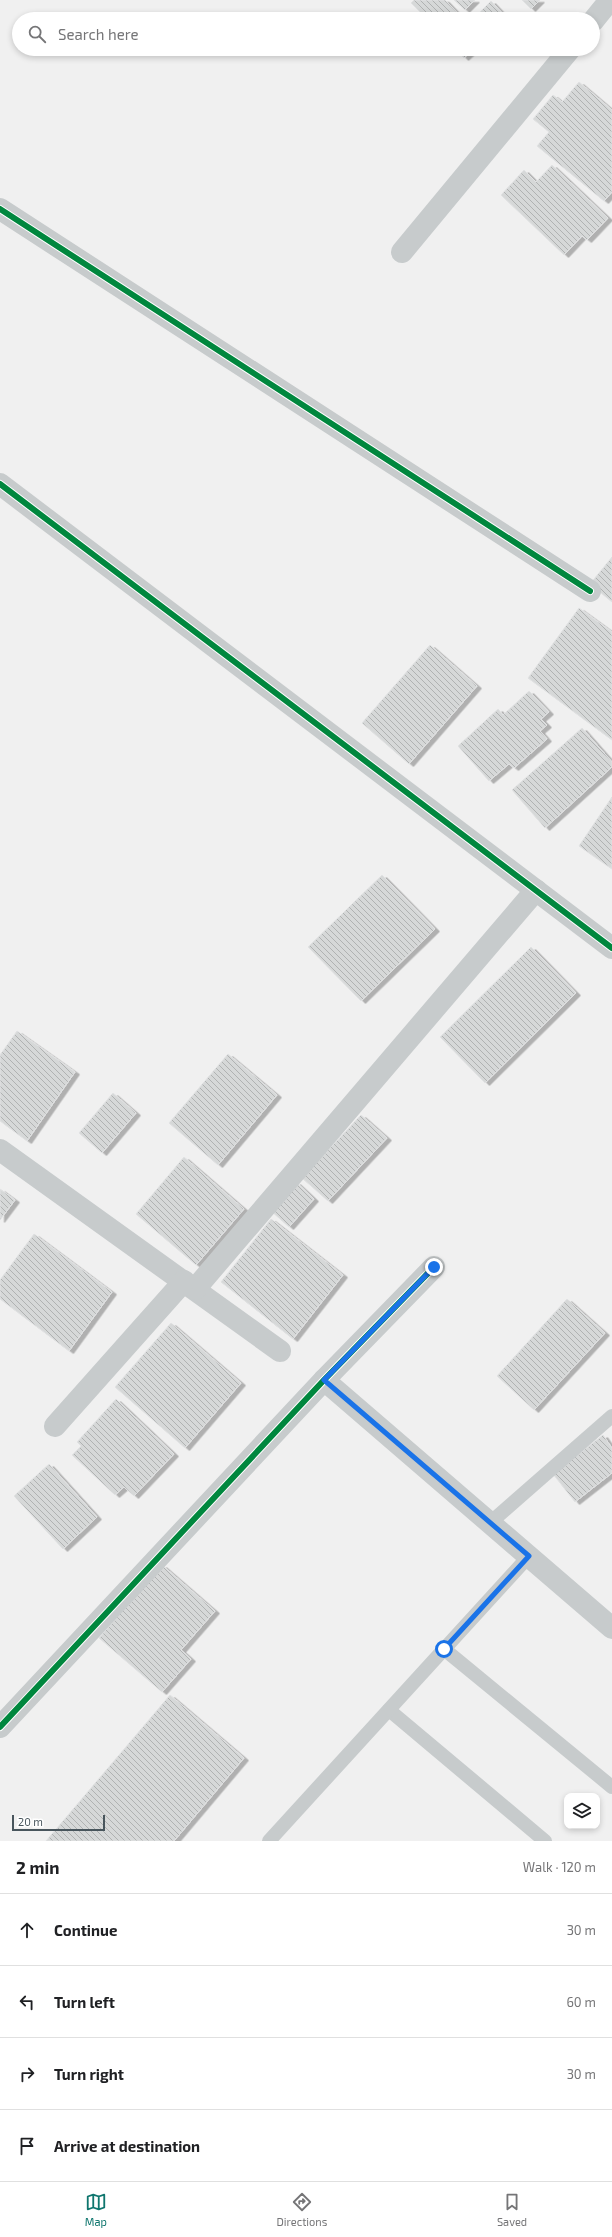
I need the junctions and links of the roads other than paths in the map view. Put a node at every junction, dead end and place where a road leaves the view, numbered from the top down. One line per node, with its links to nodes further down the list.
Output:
1 (610, 0): 2 (street)
2 (600, 12)
3 (564, 56): 5 (street)
4 (0, 209): 7 (street)
5 (402, 252)
6 (0, 484): 8 (street)
7 (590, 592)
8 (536, 890): 9 (street); 12 (street)
9 (612, 948)
10 (0, 1150): 12 (street)
11 (434, 1267): 14 (street)
12 (190, 1285): 13 (street); 16 (street)
13 (280, 1351)
14 (324, 1380): 17 (street); 22 (street)
15 (612, 1416): 17 (lane)
16 (55, 1426)
17 (491, 1522): 18 (street)
18 (529, 1556): 19 (street); 20 (lane)
19 (612, 1628)
20 (444, 1649): 21 (lane); 23 (lane)
21 (388, 1710): 24 (lane); 25 (lane)
22 (0, 1727)
23 (612, 1787)
24 (269, 1841)
25 (545, 1841)

